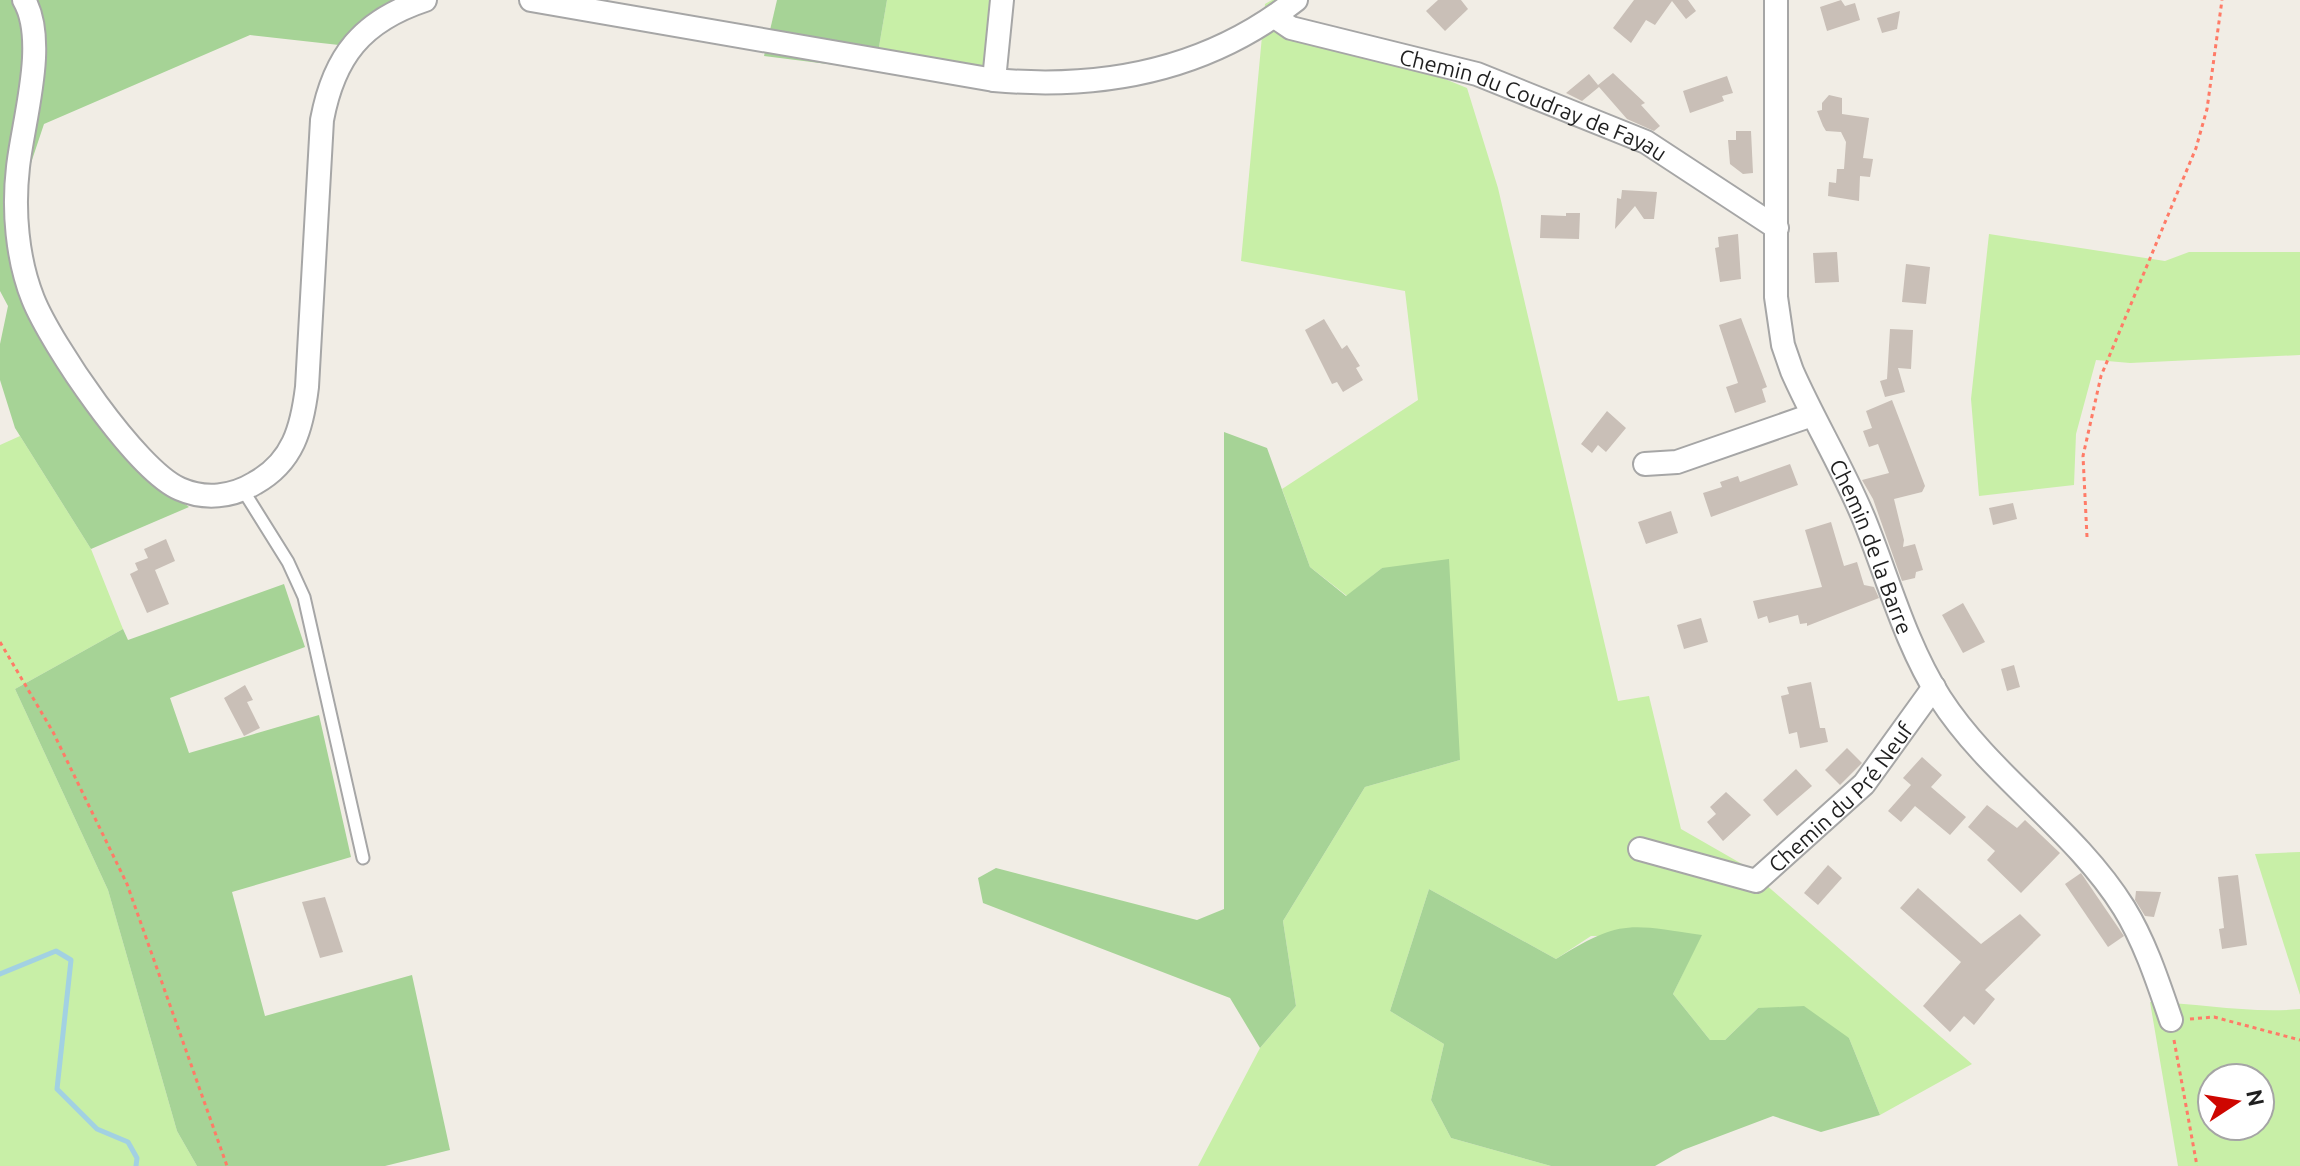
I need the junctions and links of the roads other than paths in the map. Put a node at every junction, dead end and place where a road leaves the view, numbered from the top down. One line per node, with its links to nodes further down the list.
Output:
1 (24, 0): 12 (street)
2 (425, 0): 12 (street)
3 (531, 0): 8 (street)
4 (1002, 0): 8 (street)
5 (1296, 0): 7 (street)
6 (1776, 0): 9 (street, Chemin de la Barre)
7 (1275, 17): 8 (street); 9 (street, Chemin du Coudray de Fayau)
8 (994, 80)
9 (1777, 228): 10 (street, Chemin de la Barre)
10 (1812, 415): 11 (street); 13 (street, Chemin de la Barre)
11 (1645, 464)
12 (246, 489): 15 (lane)
13 (1934, 687): 14 (street, Chemin du Pré Neuf); 16 (street, Chemin de la Barre)
14 (1640, 849)
15 (363, 858)
16 (2171, 1020)

